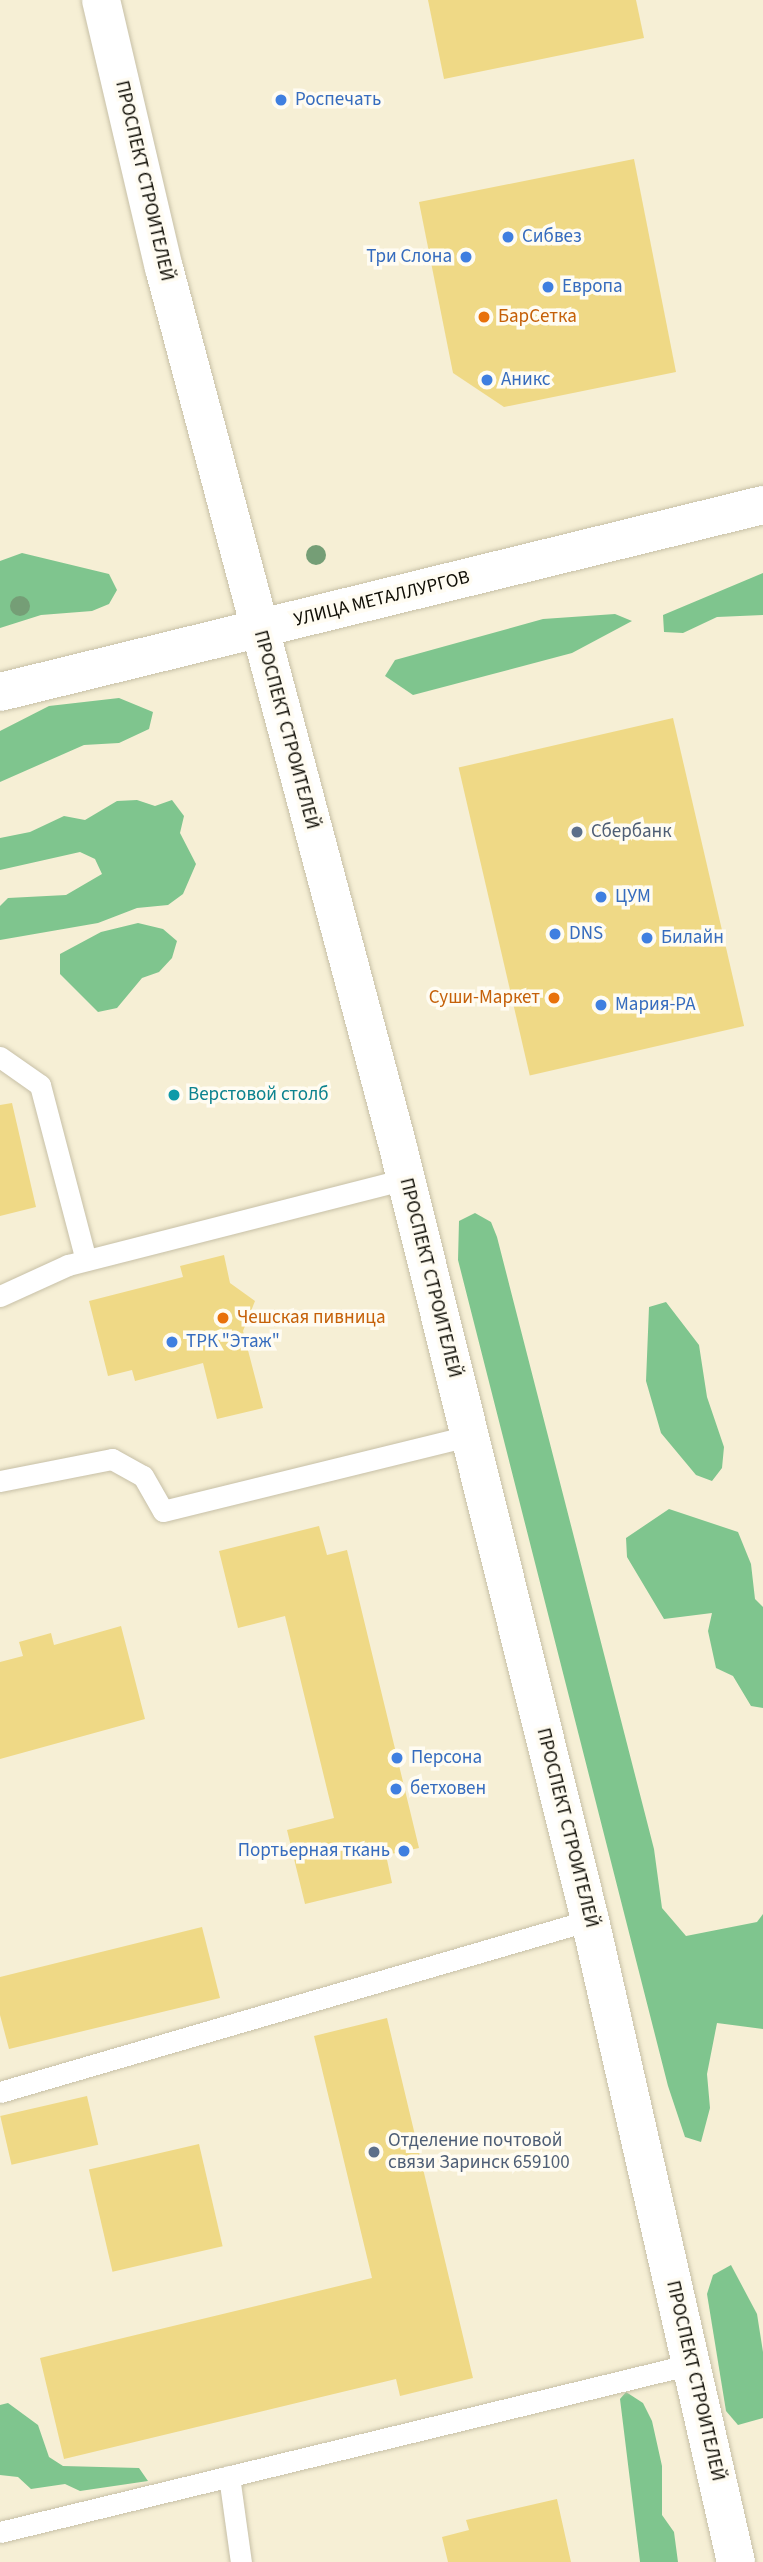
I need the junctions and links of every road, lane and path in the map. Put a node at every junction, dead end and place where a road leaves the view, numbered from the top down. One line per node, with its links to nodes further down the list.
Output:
1 (102, 0): 3 (street, ПРОСПЕКТ СТРОИТЕЛЕЙ)
2 (763, 505): 3 (street, УЛИЦА МЕТАЛЛУРГОВ)
3 (260, 630): 4 (street, УЛИЦА МЕТАЛЛУРГОВ); 6 (street, ПРОСПЕКТ СТРОИТЕЛЕЙ)
4 (0, 692)
5 (0, 1057): 7 (lane)
6 (406, 1179): 7 (lane); 9 (street, ПРОСПЕКТ СТРОИТЕЛЕЙ)
7 (86, 1260): 8 (lane)
8 (0, 1296)
9 (470, 1436): 10 (lane); 11 (street, ПРОСПЕКТ СТРОИТЕЛЕЙ)
10 (0, 1481)
11 (590, 1920): 12 (lane); 13 (street, ПРОСПЕКТ СТРОИТЕЛЕЙ)
12 (0, 2092)
13 (692, 2364): 14 (lane); 17 (street, ПРОСПЕКТ СТРОИТЕЛЕЙ)
14 (229, 2476): 15 (lane); 16 (lane)
15 (0, 2532)
16 (241, 2562)
17 (736, 2562)

